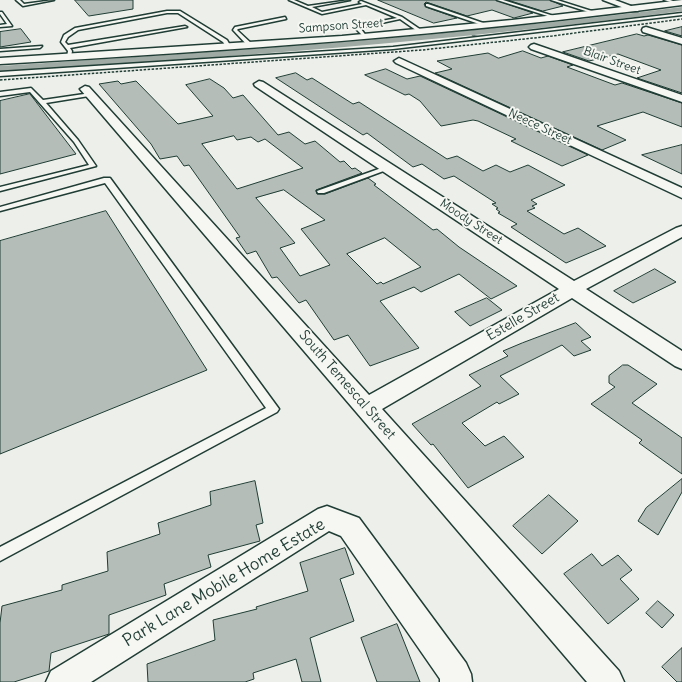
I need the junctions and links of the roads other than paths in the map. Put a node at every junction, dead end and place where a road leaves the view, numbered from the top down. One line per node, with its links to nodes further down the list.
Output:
1 (18, 0): 2 (lane)
2 (52, 0)
3 (291, 0): 11 (lane)
4 (308, 0): 11 (lane)
5 (348, 0): 15 (lane)
6 (356, 0): 13 (lane)
7 (499, 0): 22 (lane)
8 (553, 0): 18 (lane)
9 (607, 0): 16 (street)
10 (666, 0): 12 (lane)
11 (296, 2): 15 (lane)
12 (680, 2): 16 (street, Sampson Street)
13 (367, 4): 15 (lane); 21 (lane)
14 (428, 5): 24 (lane)
15 (308, 7)
16 (635, 8): 18 (street, Sampson Street)
17 (0, 13): 23 (lane)
18 (596, 13): 22 (street, Sampson Street)
19 (682, 14): 38 (lane)
20 (284, 18): 30 (lane)
21 (401, 18): 27 (lane); 28 (lane)
22 (558, 18): 24 (street, Sampson Street)
23 (0, 26)
24 (490, 26): 27 (street, Sampson Street)
25 (185, 27): 35 (lane)
26 (646, 30): 29 (street)
27 (422, 32): 28 (street, Sampson Street)
28 (366, 37): 30 (street, Sampson Street)
29 (682, 41)
30 (250, 45): 32 (street, Sampson Street)
31 (40, 47): 34 (lane)
32 (229, 47): 35 (street, Sampson Street); 35 (lane)
33 (534, 47): 42 (street, Blair Street)
34 (0, 50)
35 (68, 52): 36 (street, Sampson Street)
36 (0, 61)
37 (399, 61): 47 (street, Neece Street)
38 (0, 74)
39 (259, 84): 44 (street, Moody Street)
40 (87, 92): 43 (lane); 52 (street, South Temescal Street)
41 (0, 94): 43 (lane)
42 (682, 100)
43 (42, 102): 45 (lane)
44 (387, 168): 46 (lane); 50 (street, Moody Street)
45 (0, 189)
46 (322, 191)
47 (682, 194)
48 (0, 209): 53 (lane)
49 (682, 231): 50 (street, Estelle Street)
50 (573, 289): 51 (street, Moody Street); 52 (street, Estelle Street)
51 (682, 361)
52 (366, 407): 56 (street, South Temescal Street)
53 (0, 554)
54 (62, 682): 55 (street, Park Lane Mobile Home Estate)
55 (456, 682)
56 (608, 682)

